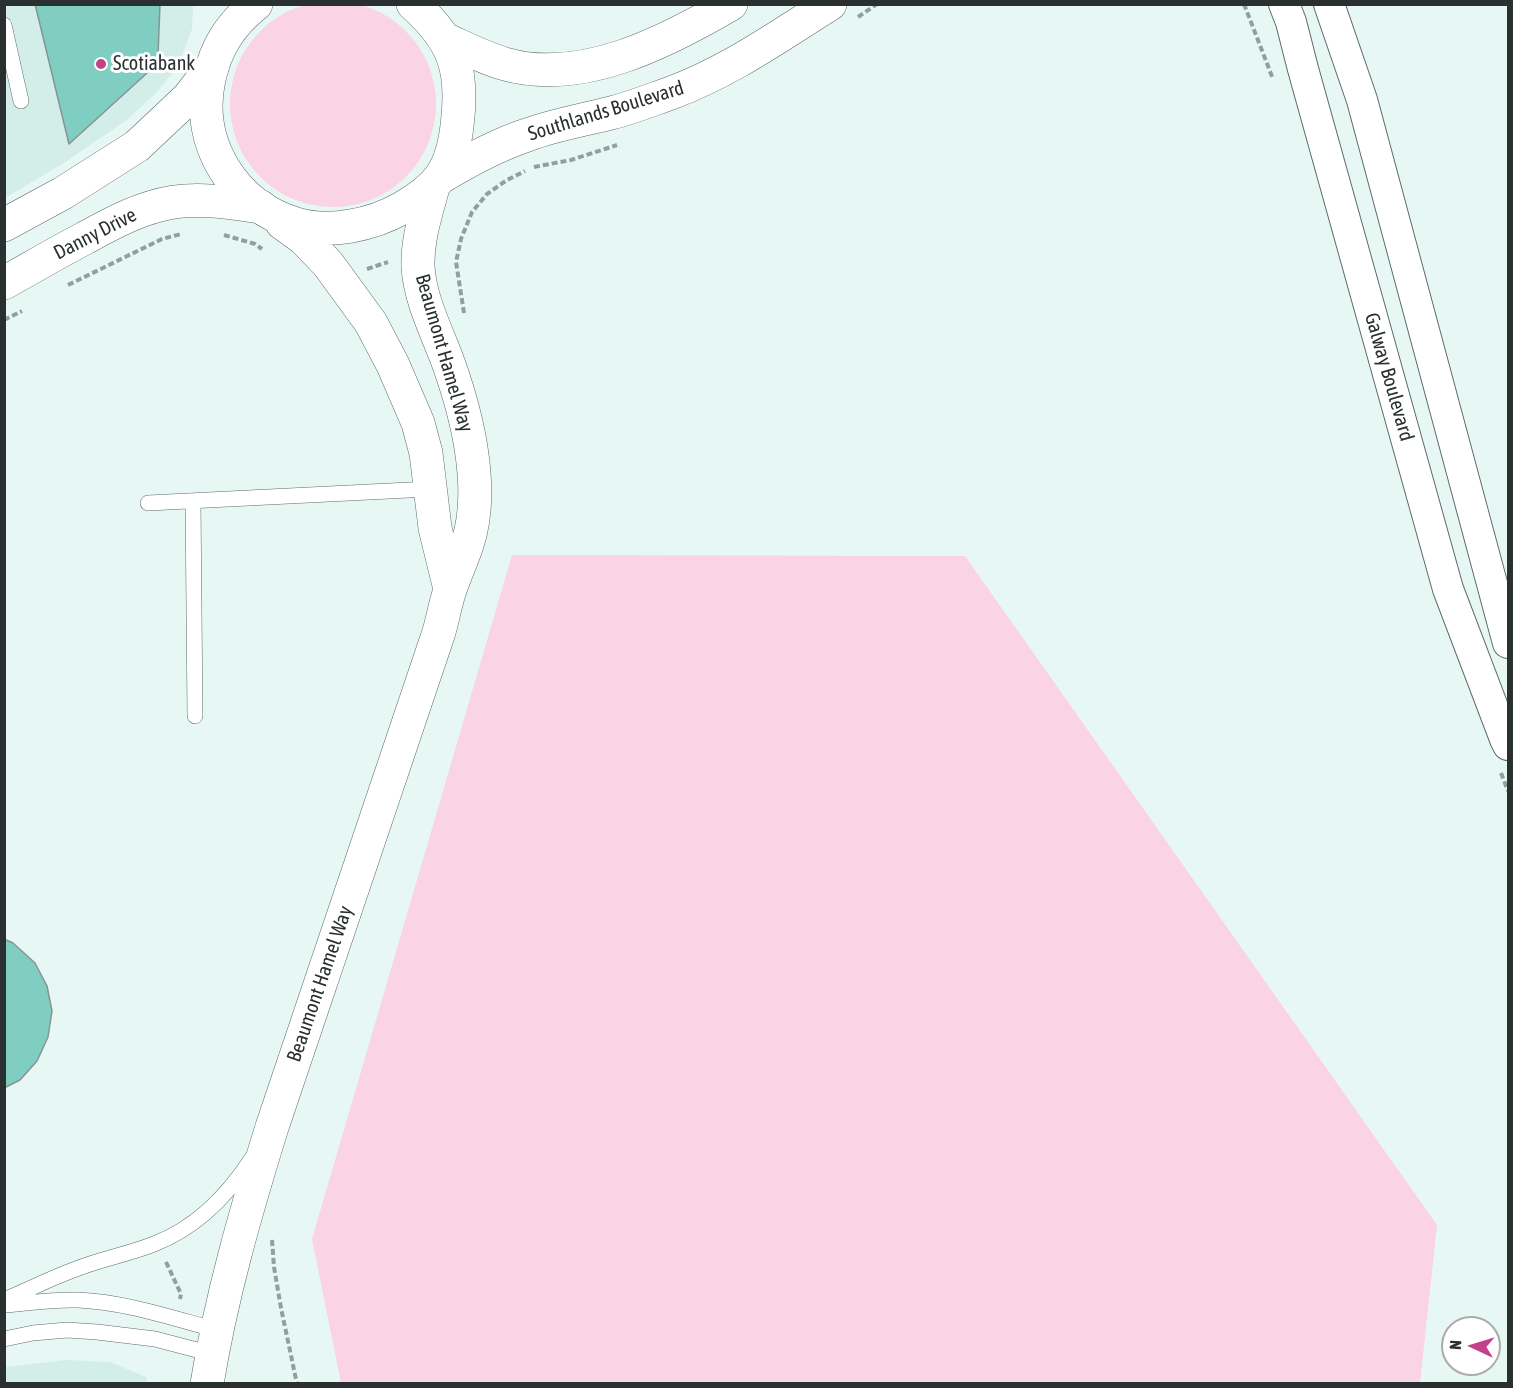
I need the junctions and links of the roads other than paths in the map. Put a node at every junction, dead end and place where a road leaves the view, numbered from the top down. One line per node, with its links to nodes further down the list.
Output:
1 (223, 4): 10 (main road)
2 (256, 4): 10 (main road)
3 (413, 4): 9 (main road)
4 (730, 4): 9 (main road)
5 (830, 4): 12 (main road, Southlands Boulevard)
6 (1284, 4): 22 (street, Galway Boulevard)
7 (1329, 4): 20 (street)
8 (4, 25): 11 (lane)
9 (445, 39): 12 (main road, Beaumont Hamel Way)
10 (217, 53): 13 (main road); 14 (main road)
11 (21, 101)
12 (437, 182): 13 (main road, Southlands Boulevard); 19 (main road, Beaumont Hamel Way)
13 (266, 211): 15 (main road, Danny Drive); 16 (main road, Beaumont Hamel Way)
14 (4, 225)
15 (4, 283)
16 (429, 489): 17 (lane); 19 (main road, Beaumont Hamel Way)
17 (193, 501): 18 (lane); 21 (lane)
18 (148, 503)
19 (450, 590): 23 (main road, Beaumont Hamel Way)
20 (1509, 644)
21 (195, 716)
22 (1509, 745)
23 (272, 1127): 24 (lane); 27 (main road, Beaumont Hamel Way)
24 (4, 1300)
25 (4, 1305): 27 (lane)
26 (4, 1339): 27 (lane)
27 (212, 1356)

